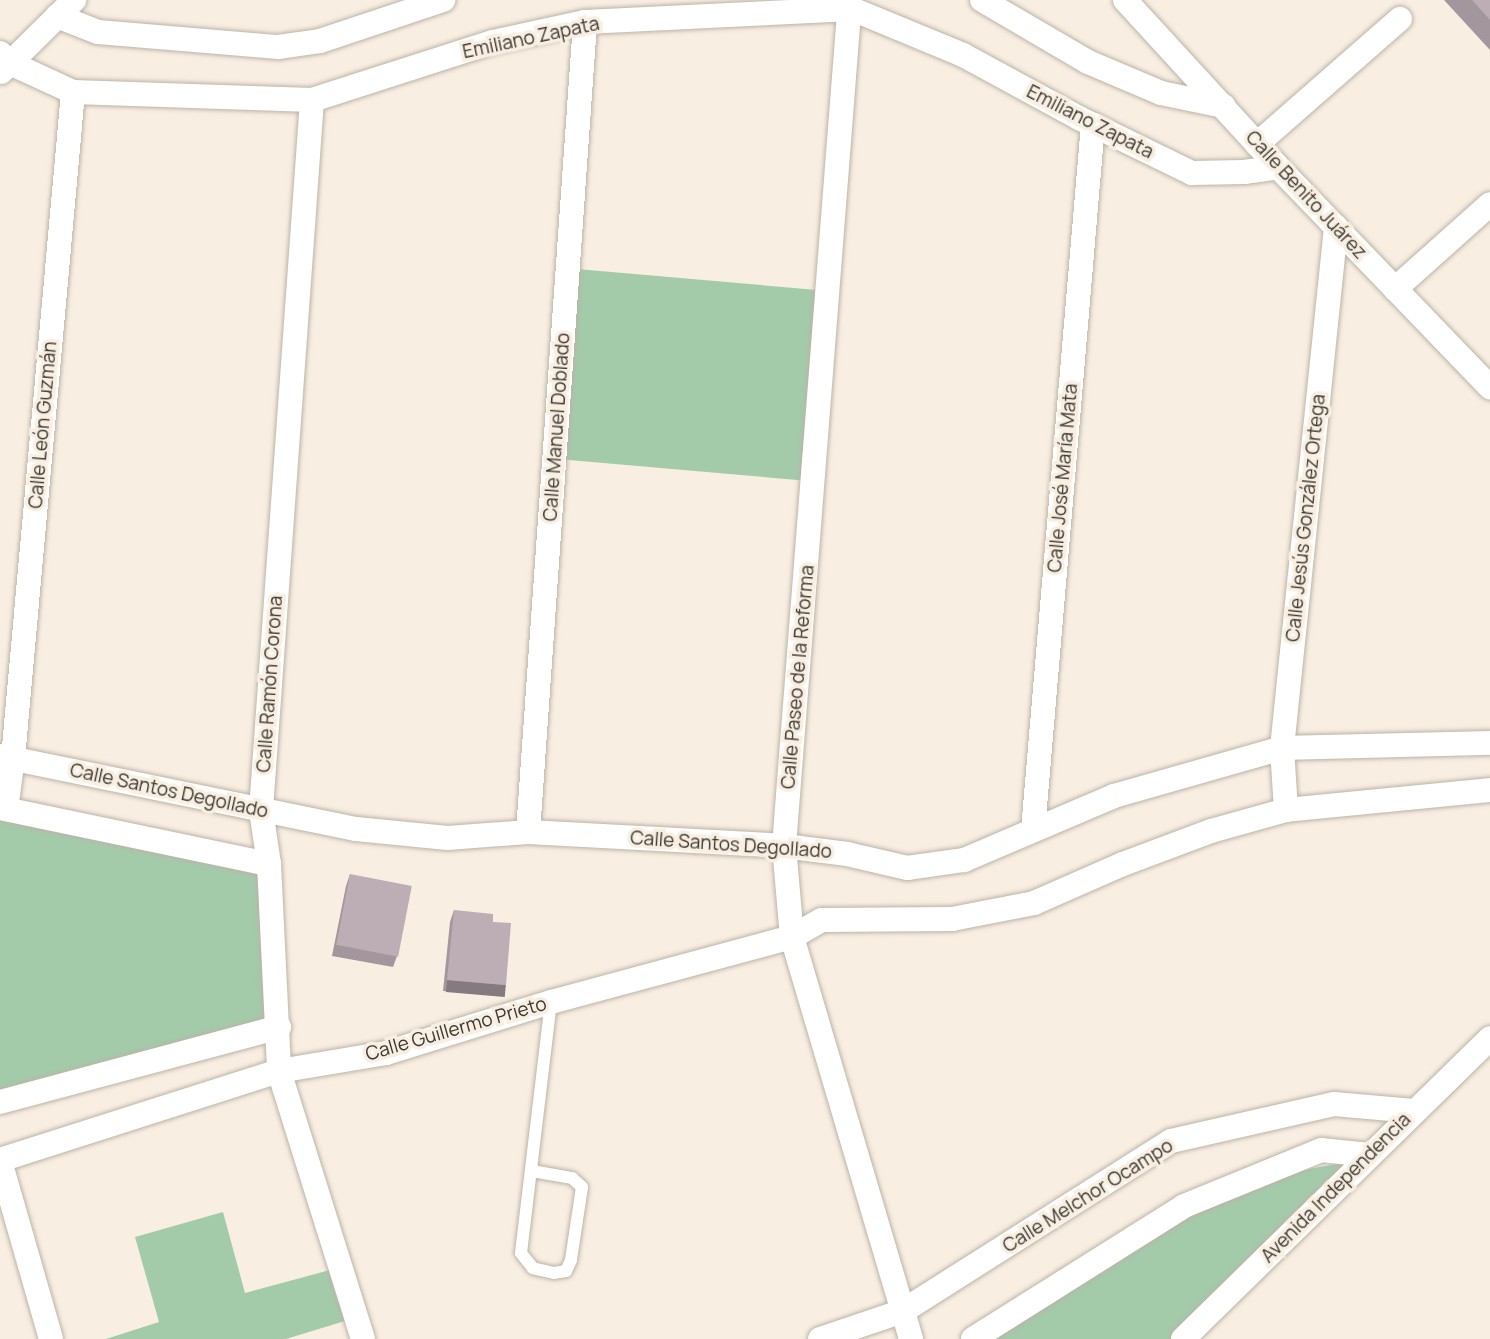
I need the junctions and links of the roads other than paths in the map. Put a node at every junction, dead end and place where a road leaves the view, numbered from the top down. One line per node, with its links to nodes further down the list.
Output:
1 (443, 0): 5 (street)
2 (982, 0): 11 (street)
3 (1125, 0): 11 (street, Calle Benito Juárez)
4 (851, 4): 7 (street, Emiliano Zapata); 12 (street, Emiliano Zapata); 28 (street, Calle Paseo de la Reforma)
5 (65, 8): 8 (street)
6 (1400, 19): 13 (street)
7 (585, 22): 10 (street, Emiliano Zapata); 27 (street, Calle Manuel Doblado)
8 (3, 63): 9 (street, Emiliano Zapata)
9 (74, 92): 10 (street, Emiliano Zapata); 21 (street, Calle León Guzmán)
10 (312, 100): 24 (street, Calle Ramón Corona)
11 (1224, 106): 13 (street, Calle Benito Juárez)
12 (1093, 125): 14 (street, Emiliano Zapata); 26 (street, Calle José María Mata)
13 (1257, 144): 14 (street, Calle Benito Juárez)
14 (1278, 167): 16 (street, Calle Benito Juárez)
15 (1490, 204): 17 (street)
16 (1336, 228): 17 (street, Calle Benito Juárez); 20 (street, Calle Jesús González Ortega)
17 (1395, 289): 18 (street, Calle Benito Juárez)
18 (1490, 387)
19 (1490, 743): 20 (street, Calle Santos Degollado)
20 (1282, 748): 25 (street, Calle Jesús González Ortega); 26 (street, Calle Santos Degollado)
21 (7, 757): 23 (street, Calle León Guzmán); 24 (street, Calle Santos Degollado)
22 (1490, 790): 25 (street)
23 (3, 808): 29 (street)
24 (261, 810): 27 (street, Calle Santos Degollado); 29 (street, Calle Ramón Corona)
25 (1286, 810): 30 (street)
26 (1033, 830): 28 (street, Calle Santos Degollado)
27 (528, 832): 28 (street, Calle Santos Degollado)
28 (784, 846): 30 (street, Calle Paseo de la Reforma)
29 (269, 864): 32 (street, Calle Ramón Corona)
30 (792, 937): 31 (street, Calle Guillermo Prieto); 40 (street, Calle Paseo de la Reforma)
31 (551, 1002): 34 (street, Calle Guillermo Prieto); 39 (lane)
32 (279, 1027): 34 (street, Calle Ramón Corona); 35 (street)
33 (1490, 1038): 36 (street, Avenida Independencia)
34 (279, 1071): 38 (street, Calle Guillermo Prieto); 42 (street, Calle Ramón Corona)
35 (0, 1102)
36 (1414, 1111): 37 (street, Avenida Independencia); 40 (street, Calle Melchor Ocampo)
37 (1370, 1155): 45 (street); 46 (street, Avenida Independencia)
38 (0, 1160): 41 (street)
39 (532, 1171): 39 (lane)
40 (903, 1311): 43 (street, Calle Melchor Ocampo); 44 (street, Calle Paseo de la Reforma)
41 (51, 1339)
42 (363, 1339)
43 (820, 1339)
44 (911, 1339)
45 (973, 1339)
46 (1182, 1339)

